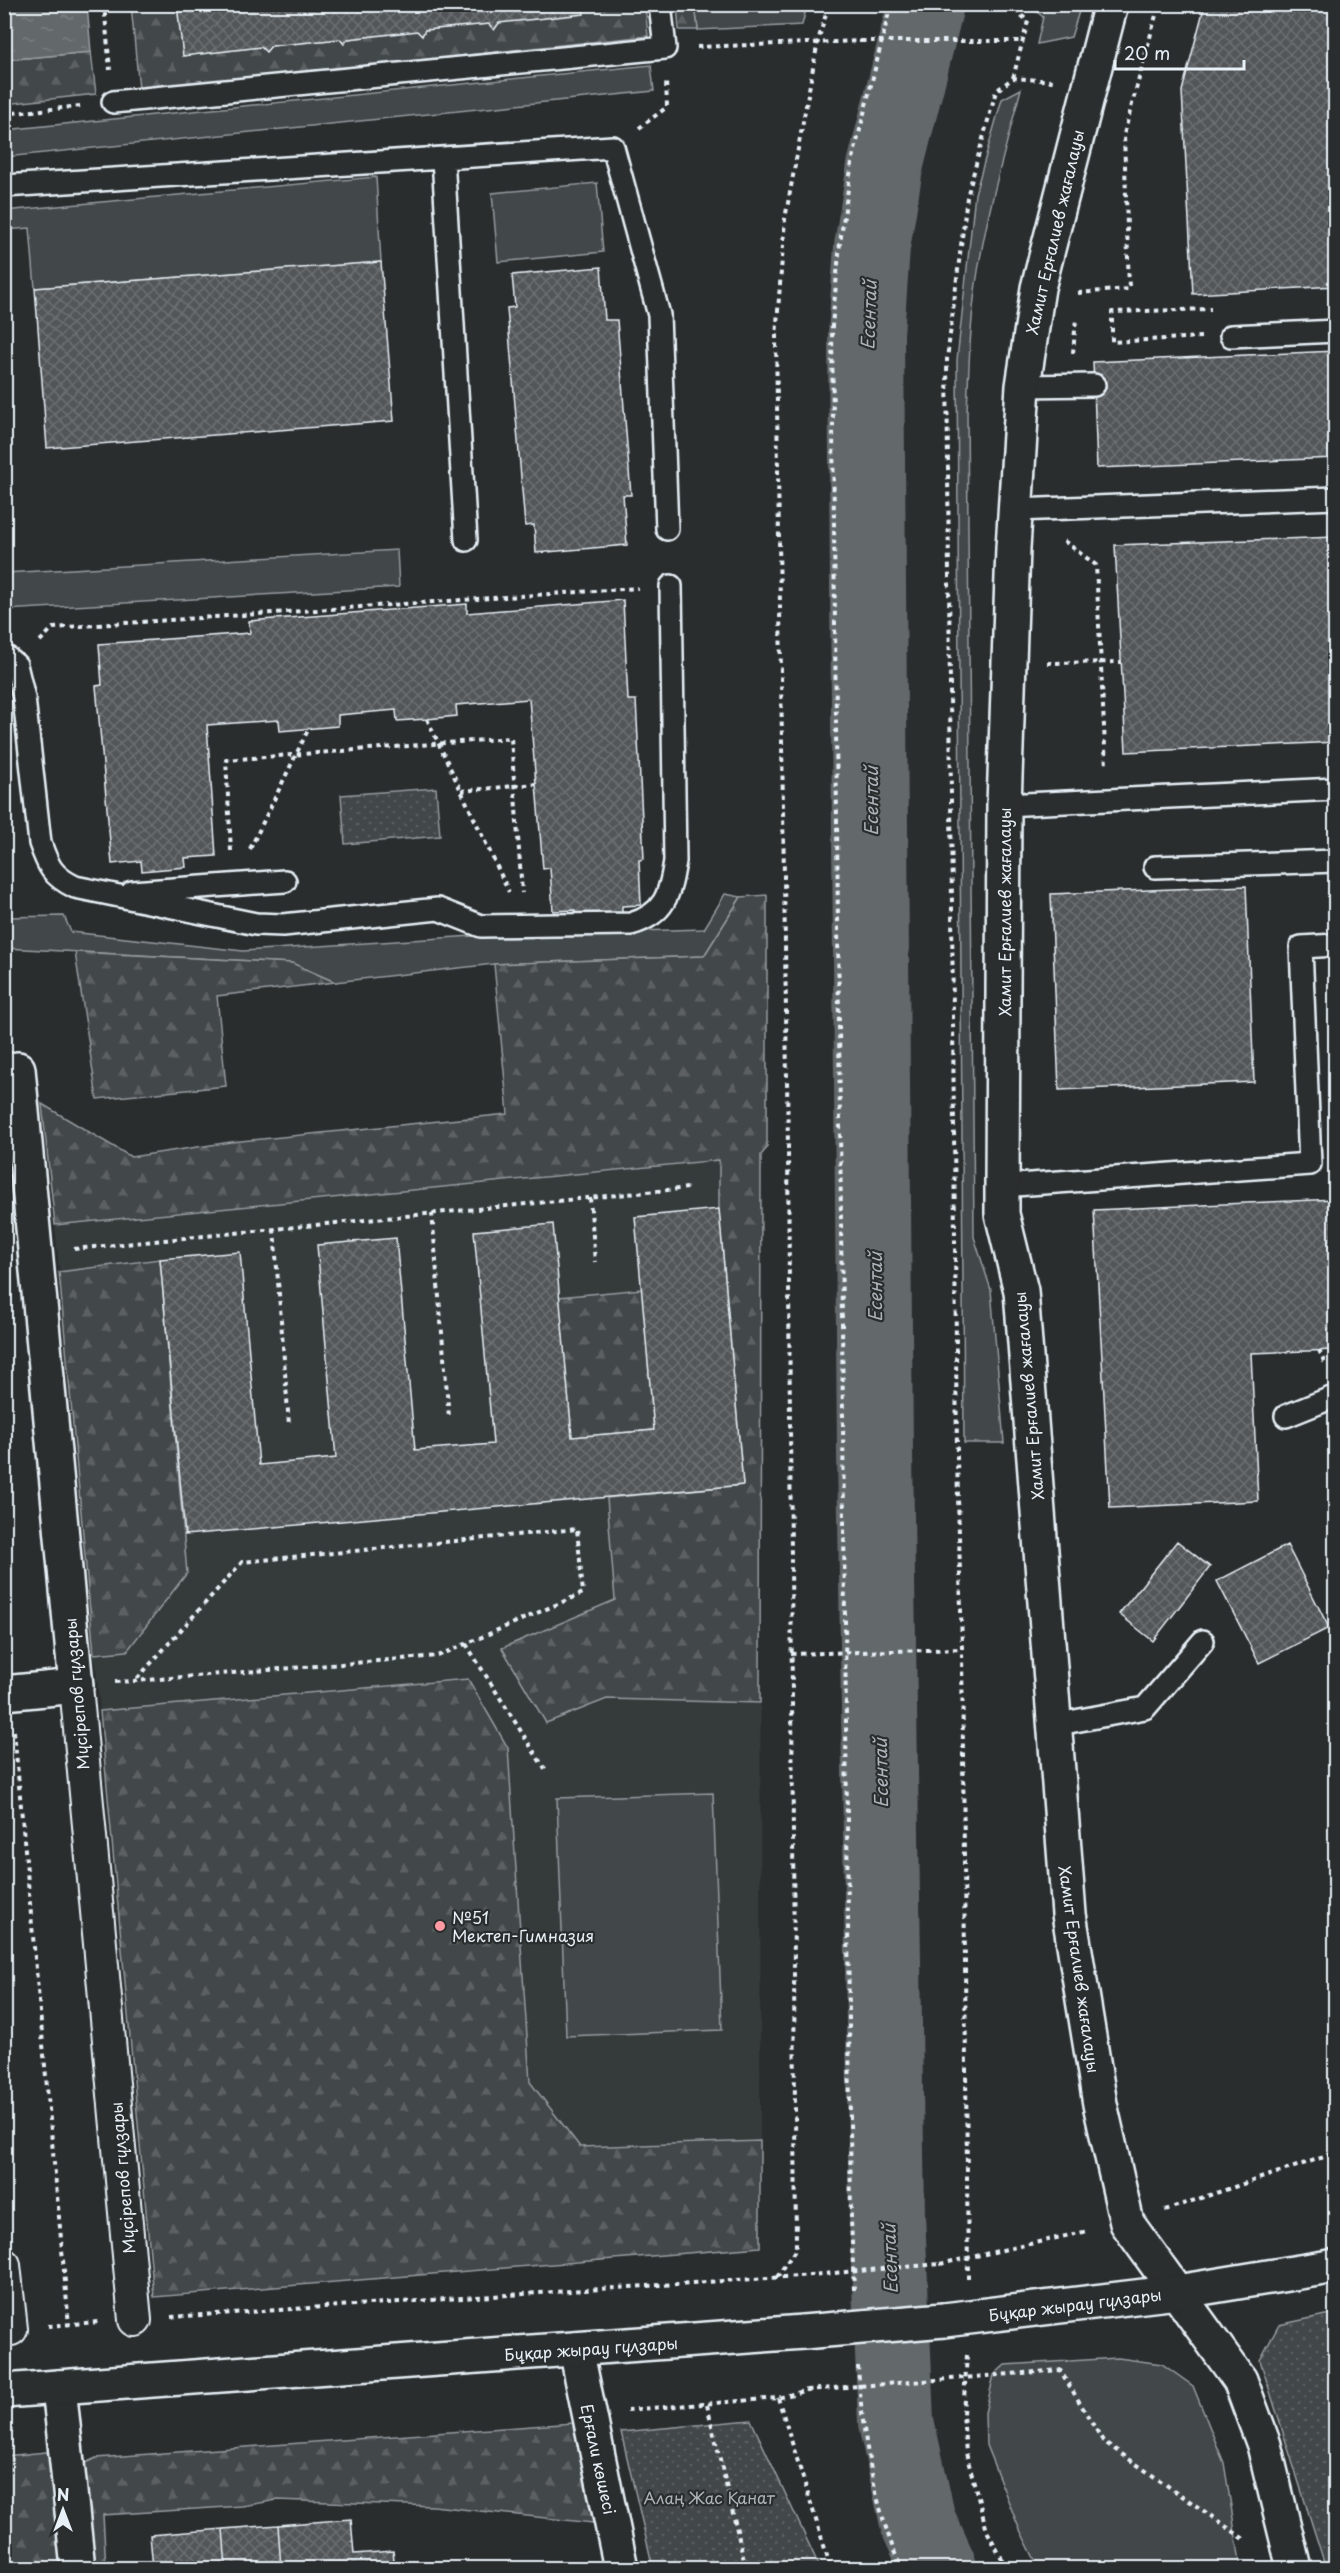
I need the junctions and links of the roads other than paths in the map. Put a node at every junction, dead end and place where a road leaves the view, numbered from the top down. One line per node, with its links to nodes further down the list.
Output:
1 (660, 4): 3 (lane)
2 (1111, 4): 9 (street, Хамит Ерғалиев жағалауы)
3 (113, 102)
4 (443, 158): 5 (lane); 12 (lane); 13 (lane)
5 (4, 186)
6 (1335, 331): 7 (lane)
7 (1231, 336)
8 (1094, 385): 9 (lane)
9 (1023, 386): 11 (street, Хамит Ерғалиев жағалауы)
10 (1335, 498): 11 (lane)
11 (1015, 510): 17 (street, Хамит Ерғалиев жағалауы)
12 (667, 529)
13 (466, 540)
14 (671, 586): 21 (lane)
15 (10, 660): 21 (lane)
16 (1335, 789): 17 (lane)
17 (1004, 805): 24 (street, Хамит Ерғалиев жағалауы)
18 (1335, 861): 19 (lane)
19 (1155, 867)
20 (285, 881): 21 (lane)
21 (107, 894)
22 (1335, 945): 24 (lane)
23 (18, 1069): 28 (street, Мүсірепов гүлзары)
24 (1002, 1186): 30 (street, Хамит Ерғалиев жағалауы)
25 (1335, 1396): 26 (lane)
26 (1286, 1416)
27 (1203, 1641): 30 (lane)
28 (76, 1686): 29 (street); 35 (street, Мүсірепов гүлзары)
29 (7, 1693)
30 (1053, 1725): 34 (street, Хамит Ерғалиев жағалауы)
31 (1335, 2243): 34 (street, Бұқар жырау гүлзары)
32 (4, 2265): 36 (street)
33 (1335, 2266): 34 (street, Бұқар жырау гүлзары)
34 (1177, 2292): 37 (street, Бұқар жырау гүлзары, bridge); 42 (street, Хамит Ерғалиев жағалауы)
35 (135, 2320)
36 (11, 2329)
37 (576, 2349): 38 (street, Бұқар жырау гүлзары); 41 (street, Ерғали көшесі)
38 (59, 2387): 39 (street, Бұқар жырау гүлзары); 40 (street)
39 (4, 2391)
40 (78, 2568)
41 (621, 2568)
42 (1294, 2568)

